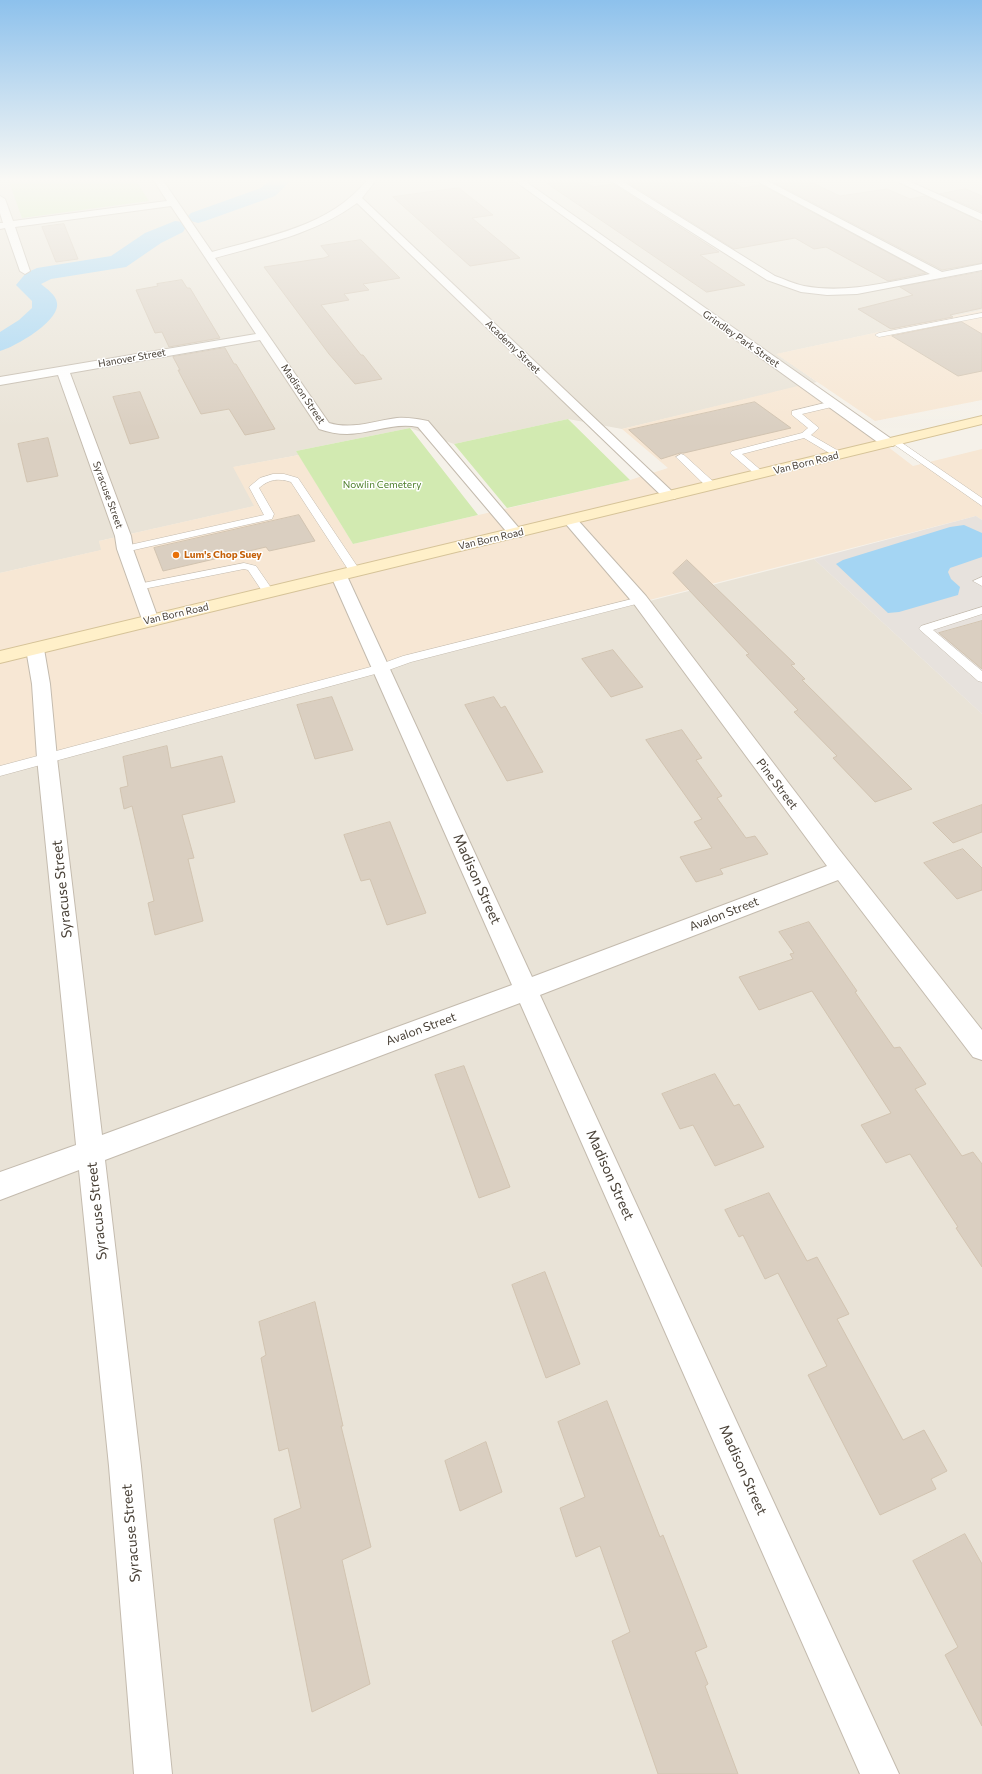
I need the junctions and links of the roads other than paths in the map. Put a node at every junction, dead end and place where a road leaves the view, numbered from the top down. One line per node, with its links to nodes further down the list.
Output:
1 (21, 262): 8 (street)
2 (214, 262): 12 (street, Madison Street)
3 (424, 262): 23 (street, Academy Street)
4 (633, 262): 15 (street, Grindley Park Street)
5 (746, 262): 9 (street)
6 (915, 262): 9 (street)
7 (982, 267): 9 (street)
8 (25, 270)
9 (940, 275)
10 (982, 315): 11 (lane)
11 (879, 335)
12 (264, 336): 13 (street, Hanover Street); 26 (street, Madison Street)
13 (63, 370): 14 (street, Hanover Street); 27 (street, Syracuse Street)
14 (0, 381)
15 (833, 404): 17 (lane); 18 (street, Grindley Park Street)
16 (982, 420): 18 (main road, Van Born Road)
17 (804, 435): 19 (lane); 21 (lane)
18 (891, 442): 19 (main road, Van Born Road); 24 (lane)
19 (839, 455): 21 (main road, Van Born Road)
20 (681, 457): 22 (lane)
21 (760, 474): 22 (main road, Van Born Road)
22 (712, 486): 23 (main road, Van Born Road)
23 (670, 496): 25 (main road, Van Born Road)
24 (982, 503)
25 (570, 520): 26 (main road, Van Born Road); 33 (street, Pine Street)
26 (516, 534): 28 (main road, Van Born Road)
27 (124, 549): 28 (lane); 31 (street, Syracuse Street)
28 (347, 574): 32 (main road, Van Born Road); 38 (street, Madison Street)
29 (982, 580): 30 (lane)
30 (982, 583)
31 (138, 587): 32 (lane); 35 (street, Syracuse Street)
32 (268, 592): 35 (main road, Van Born Road)
33 (640, 600): 38 (lane); 42 (street, Pine Street)
34 (982, 610): 39 (lane)
35 (150, 621): 36 (main road, Van Born Road)
36 (35, 649): 37 (main road, Van Born Road); 40 (street, Syracuse Street)
37 (0, 657)
38 (382, 668): 40 (lane); 43 (street, Madison Street)
39 (982, 678)
40 (47, 758): 41 (lane); 45 (street, Syracuse Street)
41 (0, 771)
42 (842, 869): 43 (street, Avalon Street); 44 (street, Pine Street)
43 (527, 990): 45 (street, Avalon Street); 48 (street, Madison Street)
44 (982, 1049)
45 (91, 1152): 46 (street, Avalon Street); 47 (street, Syracuse Street)
46 (0, 1186)
47 (153, 1774)
48 (880, 1774)

